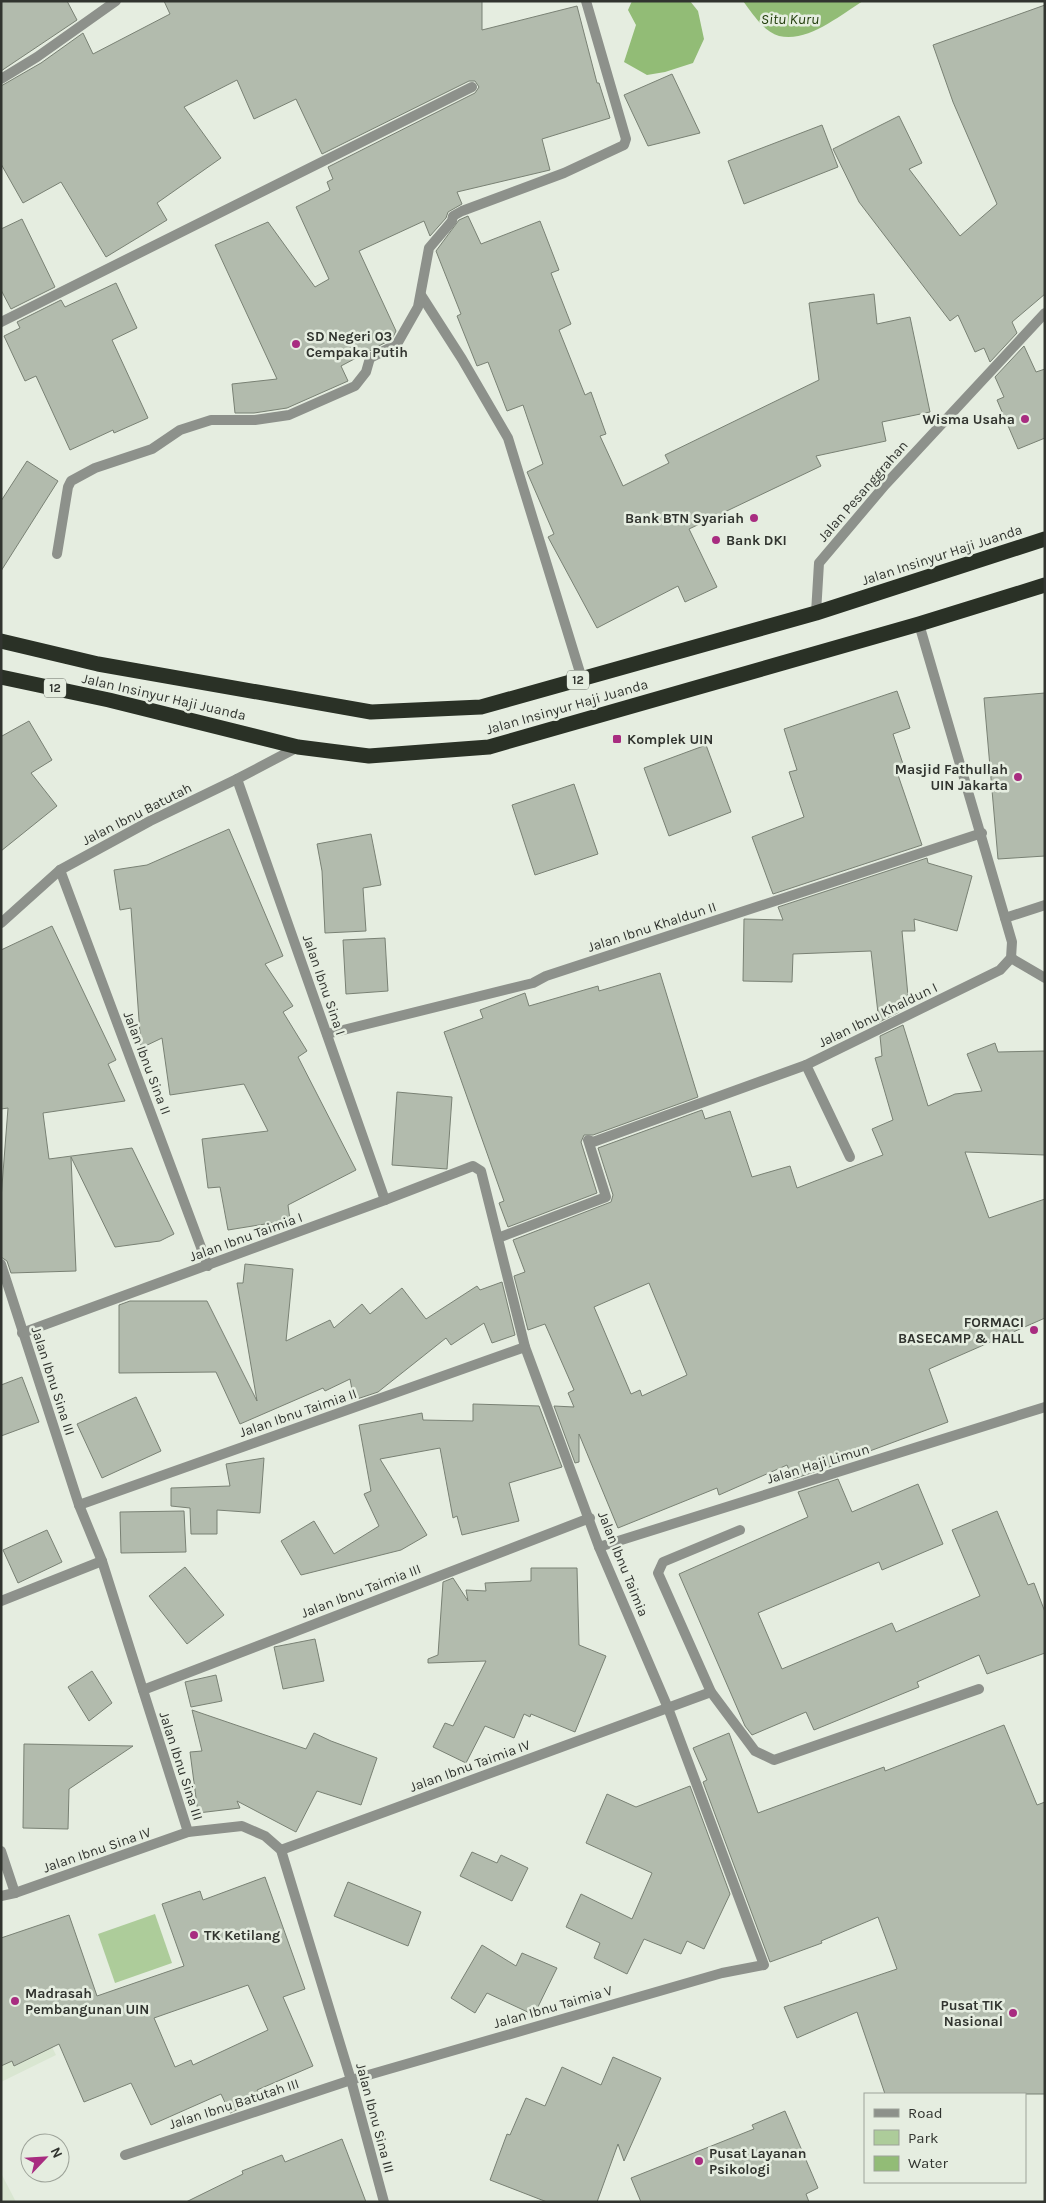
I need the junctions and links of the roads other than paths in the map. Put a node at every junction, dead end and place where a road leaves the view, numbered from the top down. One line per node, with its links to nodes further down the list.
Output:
1 (116, 1): 3 (street)
2 (586, 1): 5 (street)
3 (1, 79)
4 (472, 88): 7 (street)
5 (421, 295): 9 (street); 15 (street)
6 (1045, 313): 11 (street, Jalan Pesanggrahan)
7 (1, 322)
8 (1045, 540): 11 (highway, Jalan Insinyur Haji Juanda / 12)
9 (57, 554)
10 (1045, 585): 12 (highway, Jalan Insinyur Haji Juanda / 12)
11 (816, 613): 15 (highway, Jalan Insinyur Haji Juanda / 12)
12 (919, 624): 16 (highway, Jalan Insinyur Haji Juanda / 12); 18 (street)
13 (1, 641): 15 (highway, Jalan Insinyur Haji Juanda / 12)
14 (1, 677): 16 (highway, Jalan Insinyur Haji Juanda / 12)
15 (582, 679)
16 (298, 747): 17 (street, Jalan Ibnu Batutah)
17 (237, 779): 19 (street, Jalan Ibnu Batutah); 25 (street, Jalan Ibnu Sina I)
18 (982, 833): 21 (street); 25 (street, Jalan Ibnu Khaldun II)
19 (60, 870): 22 (street, Jalan Ibnu Batutah); 32 (street, Jalan Ibnu Sina II)
20 (1045, 905): 21 (street)
21 (1005, 918): 23 (street)
22 (1, 923)
23 (1011, 958): 24 (street); 26 (street, Jalan Ibnu Khaldun I)
24 (1045, 978)
25 (327, 1034): 29 (street, Jalan Ibnu Sina I)
26 (806, 1066): 27 (street); 30 (street, Jalan Ibnu Khaldun I)
27 (850, 1157)
28 (478, 1168): 29 (street, Jalan Ibnu Taimia I); 30 (street, Jalan Ibnu Taimia)
29 (385, 1200): 32 (street, Jalan Ibnu Taimia I)
30 (498, 1238): 34 (street, Jalan Ibnu Taimia)
31 (1, 1264): 33 (street, Jalan Ibnu Sina III)
32 (208, 1266): 33 (street, Jalan Ibnu Taimia I)
33 (22, 1332): 36 (street, Jalan Ibnu Sina III)
34 (526, 1347): 36 (street, Jalan Ibnu Taimia II); 37 (street, Jalan Ibnu Taimia)
35 (1045, 1407): 39 (street, Jalan Haji Limun)
36 (79, 1505): 40 (street, Jalan Ibnu Sina III)
37 (590, 1518): 39 (street, Jalan Ibnu Taimia); 43 (street, Jalan Ibnu Taimia III)
38 (740, 1530): 44 (street)
39 (599, 1547): 45 (street, Jalan Ibnu Taimia)
40 (102, 1561): 41 (street); 43 (street, Jalan Ibnu Sina III)
41 (1, 1601)
42 (979, 1689): 44 (street)
43 (143, 1690): 46 (street, Jalan Ibnu Sina III)
44 (711, 1692): 45 (street, Jalan Ibnu Taimia IV)
45 (668, 1708): 47 (street, Jalan Ibnu Taimia IV); 51 (street, Jalan Ibnu Taimia)
46 (188, 1832): 47 (street, Jalan Ibnu Sina III); 49 (street, Jalan Ibnu Sina IV)
47 (281, 1850): 52 (street, Jalan Ibnu Sina III)
48 (1, 1851): 49 (street)
49 (15, 1893): 50 (street, Jalan Ibnu Sina IV)
50 (1, 1896)
51 (764, 1965): 52 (street, Jalan Ibnu Taimia V)
52 (351, 2080): 53 (street, Jalan Ibnu Batutah III); 54 (street, Jalan Ibnu Sina III)
53 (125, 2155)
54 (384, 2202)

